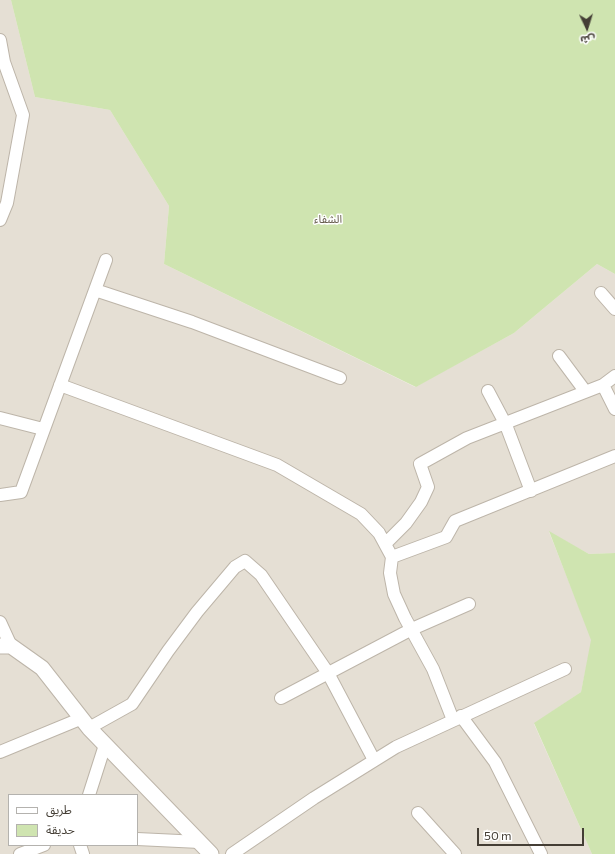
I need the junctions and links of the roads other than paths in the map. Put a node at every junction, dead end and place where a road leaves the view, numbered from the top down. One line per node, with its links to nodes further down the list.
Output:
1 (0, 40): 2 (street)
2 (0, 220)
3 (106, 260): 4 (street)
4 (95, 290): 9 (street); 10 (street)
5 (601, 293): 6 (street)
6 (615, 309)
7 (559, 356): 13 (street)
8 (615, 376): 11 (street)
9 (340, 378)
10 (60, 385): 17 (street); 21 (street)
11 (603, 385): 13 (street); 14 (street)
12 (488, 391): 16 (street)
13 (585, 392): 16 (street)
14 (615, 409)
15 (0, 418): 17 (street)
16 (506, 425): 19 (street); 21 (street)
17 (43, 429): 20 (street)
18 (615, 456): 19 (street)
19 (531, 491): 22 (street)
20 (0, 495)
21 (385, 544): 22 (street)
22 (392, 557): 25 (street)
23 (469, 604): 25 (street)
24 (0, 622): 26 (street)
25 (412, 630): 28 (street); 30 (street)
26 (6, 646): 31 (street)
27 (565, 669): 30 (street)
28 (328, 674): 29 (street); 31 (street); 34 (street)
29 (281, 698)
30 (457, 718): 34 (street); 44 (street)
31 (85, 724): 32 (street); 33 (street)
32 (105, 745): 35 (street); 38 (street)
33 (0, 752)
34 (374, 760): 42 (street)
35 (89, 794)
36 (418, 814): 43 (street)
37 (138, 839): 38 (street)
38 (200, 842): 41 (street)
39 (41, 846): 40 (street)
40 (20, 854)
41 (211, 854)
42 (232, 854)
43 (455, 854)
44 (541, 854)

